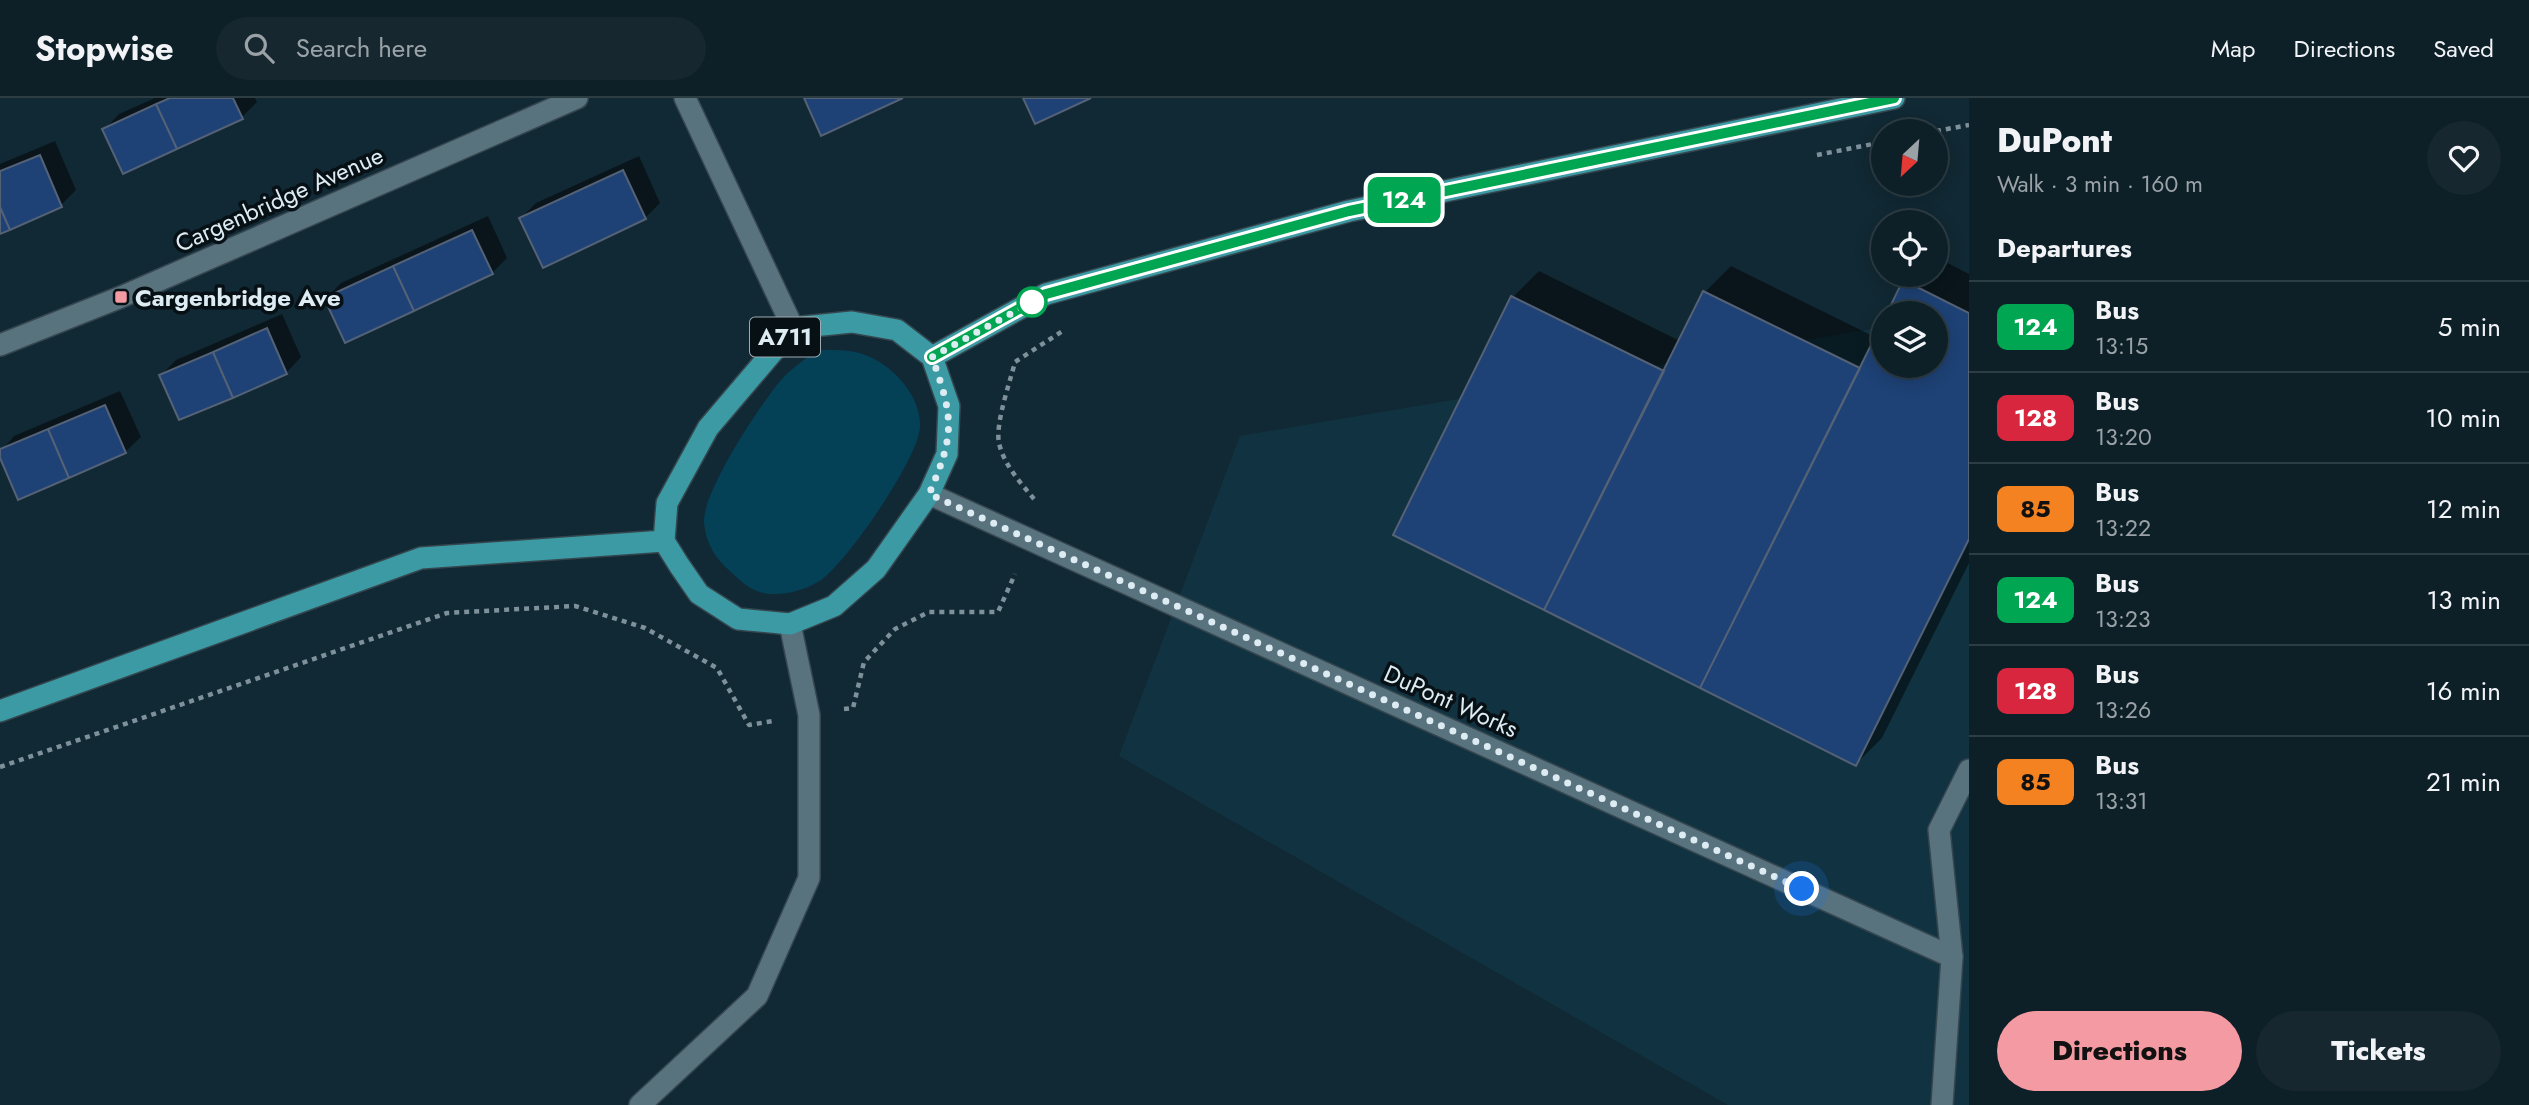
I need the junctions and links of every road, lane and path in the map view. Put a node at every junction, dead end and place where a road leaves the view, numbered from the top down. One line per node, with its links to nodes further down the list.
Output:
1 (577, 98): 7 (street, Cargenbridge Avenue)
2 (685, 98): 6 (street)
3 (1894, 98): 8 (main road)
4 (1969, 125): 5 (path)
5 (1948, 129)
6 (793, 328): 8 (main road, A711); 10 (main road, A711)
7 (0, 345)
8 (932, 357): 9 (main road)
9 (929, 494): 11 (main road); 14 (street, DuPont Works)
10 (664, 541): 11 (main road); 12 (main road)
11 (790, 624): 15 (street)
12 (0, 711)
13 (1969, 770): 14 (street)
14 (1952, 957): 16 (street)
15 (640, 1105)
16 (1942, 1105)

